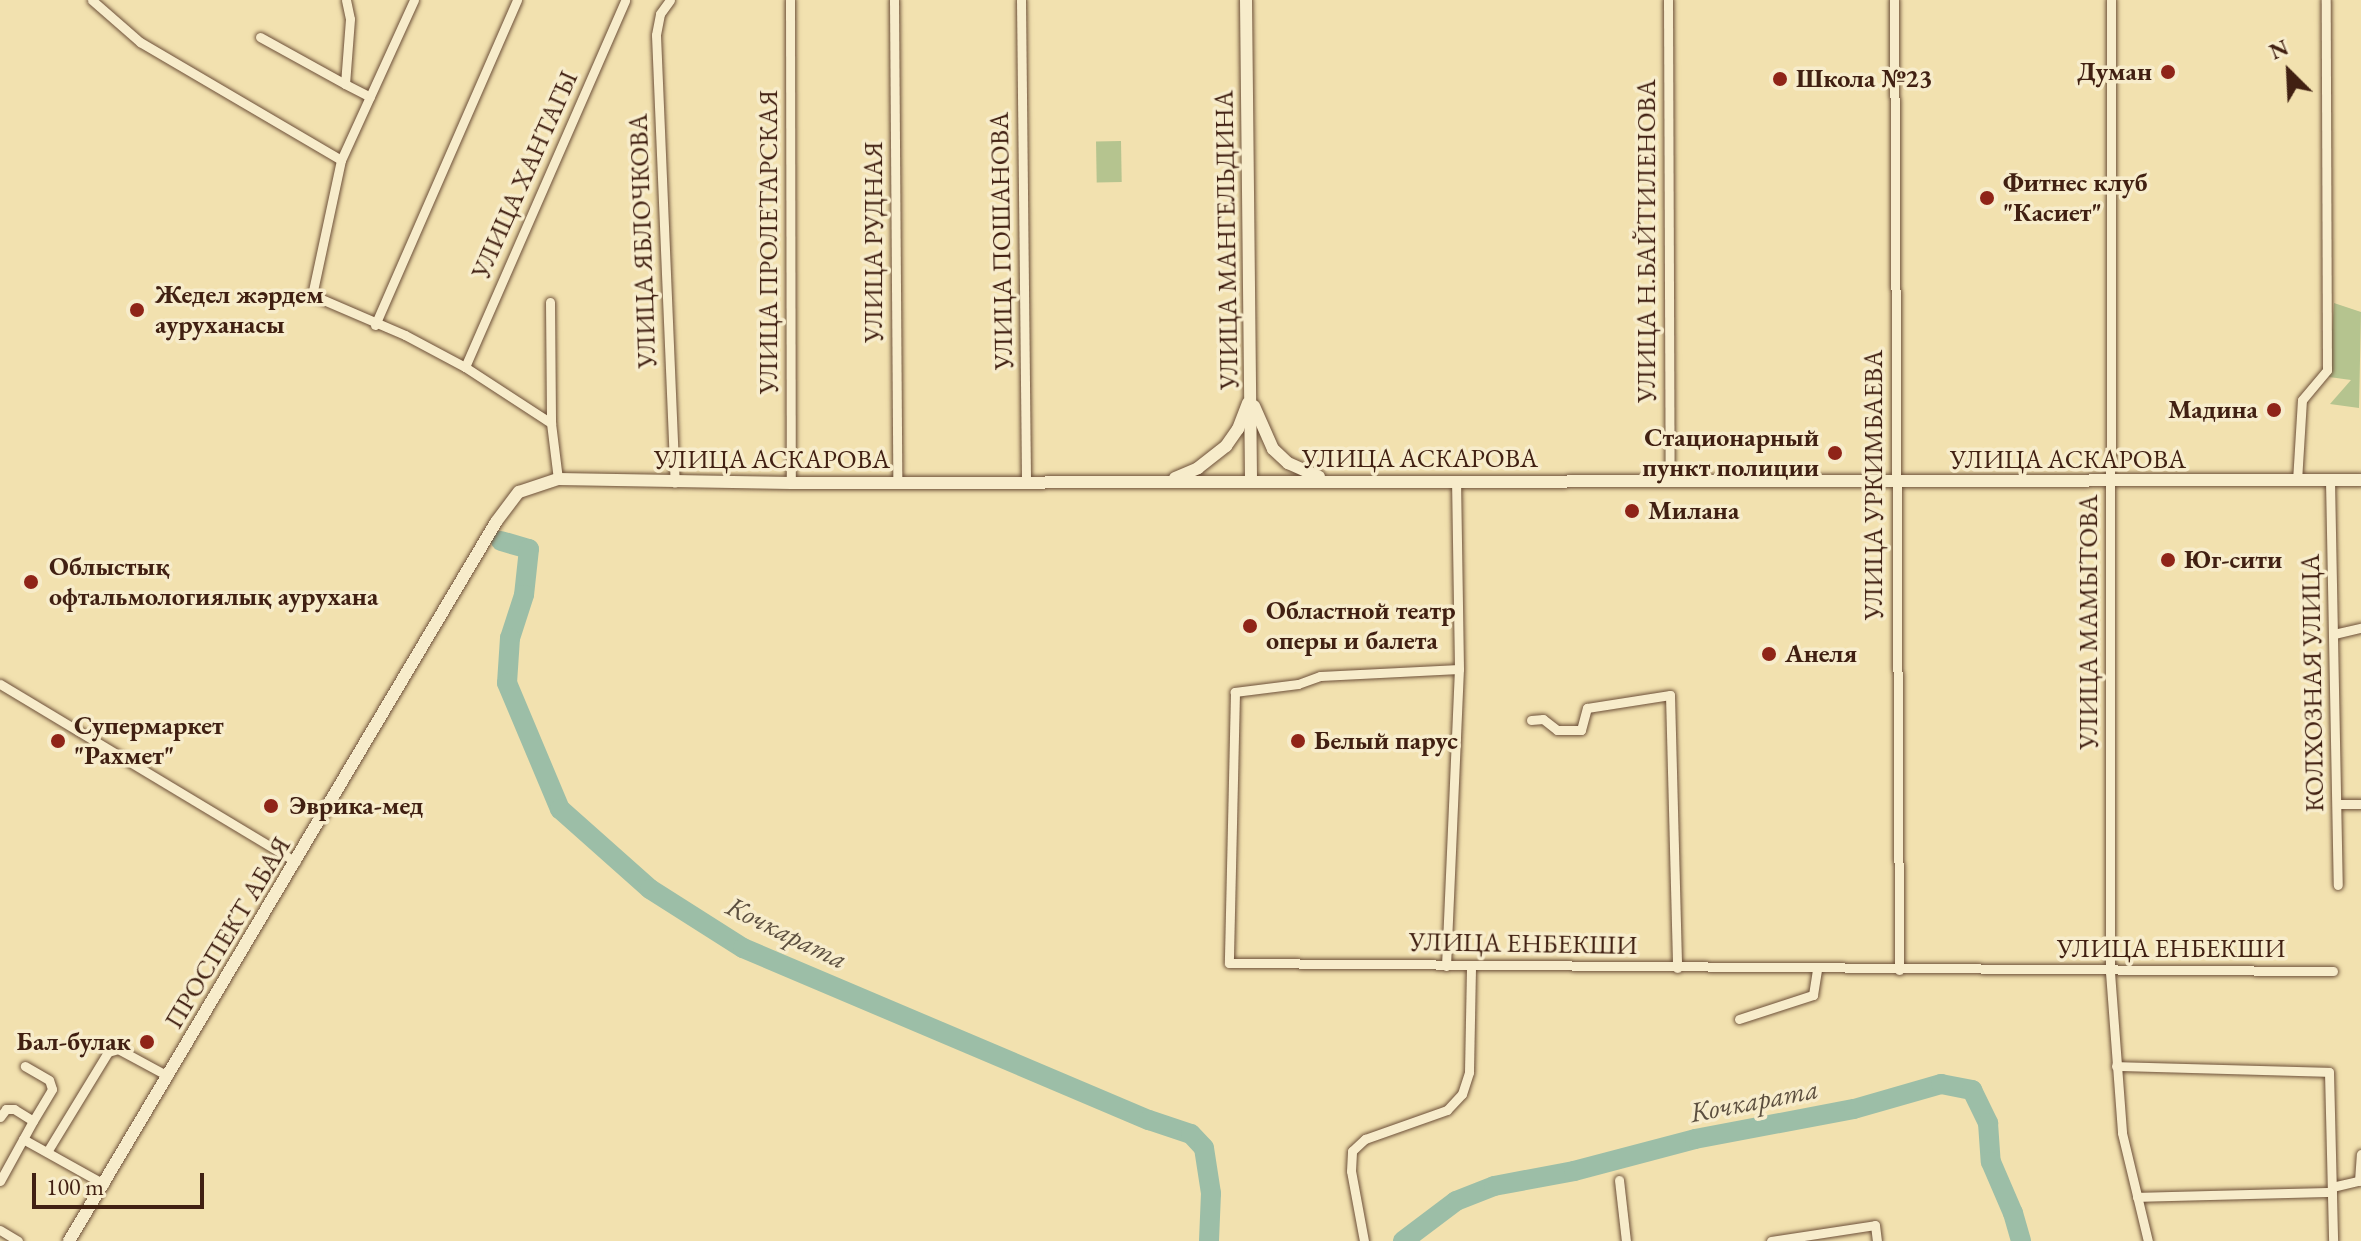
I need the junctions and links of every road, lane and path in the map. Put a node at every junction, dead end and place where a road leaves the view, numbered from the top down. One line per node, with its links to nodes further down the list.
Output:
1 (92, 0): 18 (street)
2 (346, 0): 16 (street)
3 (414, 0): 17 (street)
4 (517, 0): 20 (street)
5 (625, 0): 21 (street, УЛИЦА ХАНТАГЫ)
6 (670, 0): 34 (street, УЛИЦА ЯБЛОЧКОВА)
7 (790, 0): 35 (street, УЛИЦА ПРОЛЕТАРСКАЯ)
8 (894, 0): 36 (street, УЛИЦА РУДНАЯ)
9 (1021, 0): 37 (street, УЛИЦА ПОШАНОВА)
10 (1246, 0): 22 (main road, УЛИЦА МАНГЕЛЬДИНА)
11 (1668, 0): 31 (street, УЛИЦА Н.БАЙТИЛЕНОВА)
12 (1894, 0): 32 (street, УЛИЦА УРКИМБАЕВА)
13 (2111, 0): 33 (street, УЛИЦА МАМЫТОВА)
14 (2326, 0): 30 (street)
15 (260, 37): 16 (street)
16 (345, 84): 17 (street)
17 (370, 97): 18 (street)
18 (341, 160): 20 (street)
19 (550, 302): 23 (street)
20 (375, 325): 21 (street)
21 (465, 367): 23 (street)
22 (1251, 397): 25 (main road, УЛИЦА МАНГЕЛЬДИНА); 28 (main road); 29 (main road)
23 (551, 423): 24 (street)
24 (558, 479): 34 (main road, УЛИЦА АСКАРОВА); 39 (main road, УЛИЦА АСКАРОВА)
25 (1251, 480): 28 (main road, УЛИЦА АСКАРОВА); 29 (main road, УЛИЦА АСКАРОВА)
26 (2330, 480): 27 (main road, УЛИЦА АСКАРОВА); 30 (main road, УЛИЦА АСКАРОВА); 41 (street, КОЛХОЗНАЯ УЛИЦА)
27 (2361, 480)
28 (1169, 481): 37 (main road, УЛИЦА АСКАРОВА)
29 (1330, 481): 38 (main road, УЛИЦА АСКАРОВА)
30 (2297, 481): 33 (main road, УЛИЦА АСКАРОВА)
31 (1670, 482): 32 (main road, УЛИЦА АСКАРОВА); 38 (main road, УЛИЦА АСКАРОВА)
32 (1896, 482): 33 (main road, УЛИЦА АСКАРОВА); 53 (street, УЛИЦА УРКИМБАЕВА)
33 (2112, 482): 55 (street, УЛИЦА МАМЫТОВА)
34 (675, 483): 35 (main road, УЛИЦА АСКАРОВА)
35 (791, 483): 36 (main road, УЛИЦА АСКАРОВА)
36 (897, 483): 37 (main road, УЛИЦА АСКАРОВА)
37 (1026, 483)
38 (1456, 483): 42 (street)
39 (496, 522): 47 (main road, ПРОСПЕКТ АБАЯ)
40 (2361, 628): 41 (street)
41 (2334, 634): 45 (street, КОЛХОЗНАЯ УЛИЦА)
42 (1459, 669): 49 (street); 49 (street, УЛИЦА ЕНБЕКШИ)
43 (0, 684): 47 (street)
44 (1531, 720): 51 (street)
45 (2338, 804): 46 (street); 48 (street, КОЛХОЗНАЯ УЛИЦА)
46 (2361, 804)
47 (296, 862): 59 (main road, ПРОСПЕКТ АБАЯ)
48 (2338, 885)
49 (1446, 966): 50 (street, УЛИЦА ЕНБЕКШИ)
50 (1471, 966): 51 (street, УЛИЦА ЕНБЕКШИ); 73 (street)
51 (1677, 968): 52 (street, УЛИЦА ЕНБЕКШИ)
52 (1817, 969): 53 (street, УЛИЦА ЕНБЕКШИ); 56 (street)
53 (1899, 970): 55 (street, УЛИЦА ЕНБЕКШИ)
54 (2333, 971): 55 (street, УЛИЦА ЕНБЕКШИ)
55 (2110, 972): 58 (street, УЛИЦА МАМЫТОВА)
56 (1739, 1019)
57 (25, 1066): 61 (street)
58 (2116, 1066): 68 (street); 69 (street, УЛИЦА МАМЫТОВА)
59 (168, 1076): 63 (street); 67 (main road, ПРОСПЕКТ АБАЯ)
60 (0, 1117): 61 (street)
61 (33, 1121): 62 (street)
62 (23, 1139): 63 (street); 66 (street)
63 (47, 1152): 67 (street)
64 (2361, 1154): 68 (street)
65 (1619, 1180): 74 (street)
66 (0, 1181)
67 (104, 1184): 72 (main road, ПРОСПЕКТ АБАЯ)
68 (2332, 1190): 69 (street); 78 (street)
69 (2137, 1197): 77 (street, УЛИЦА МАМЫТОВА)
70 (0, 1230): 71 (street)
71 (18, 1241)
72 (69, 1241)
73 (1364, 1241)
74 (1626, 1241)
75 (1771, 1241): 76 (street)
76 (1877, 1241)
77 (2148, 1241)
78 (2333, 1241)

